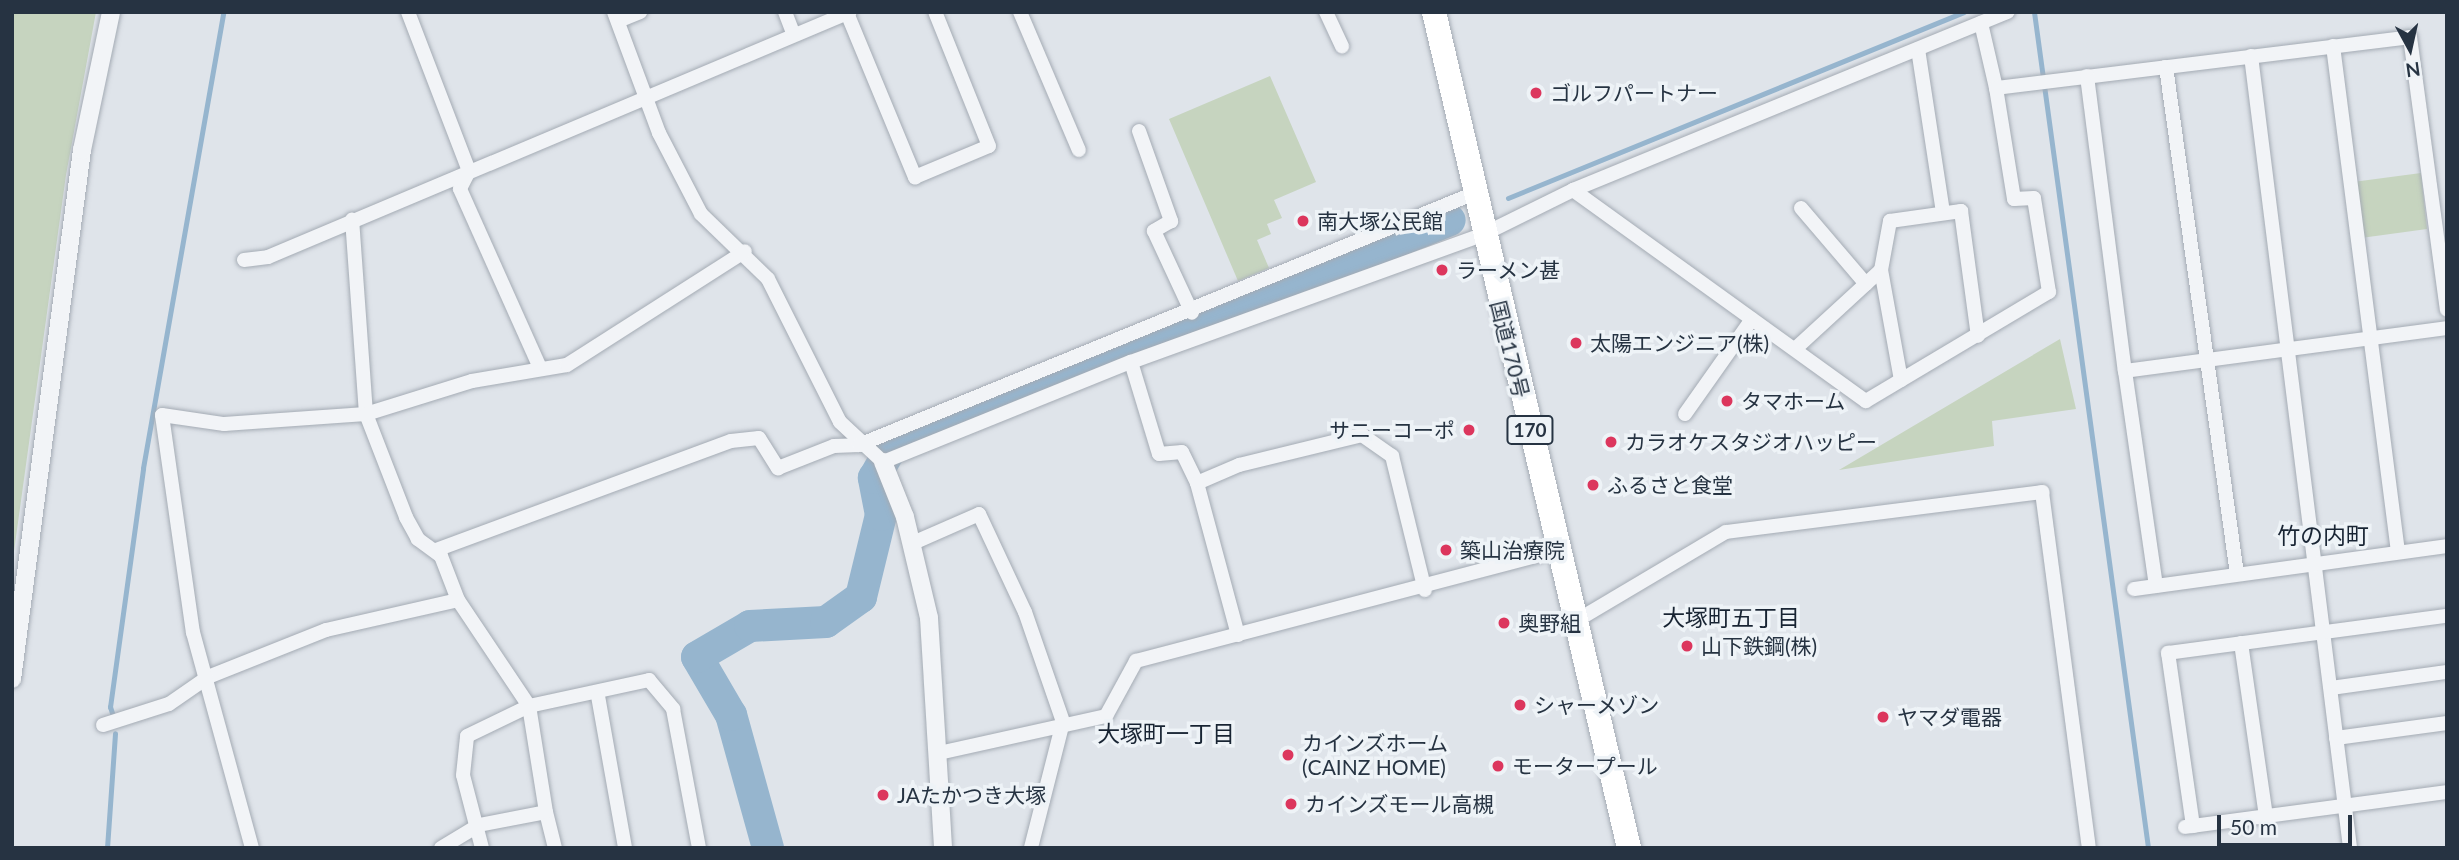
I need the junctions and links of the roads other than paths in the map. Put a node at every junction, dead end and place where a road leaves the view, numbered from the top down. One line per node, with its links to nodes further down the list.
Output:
1 (111, 12): 71 (street)
2 (408, 12): 24 (street)
3 (640, 12): 11 (street)
4 (785, 12): 13 (street)
5 (935, 12): 10 (street)
6 (1020, 12): 23 (street)
7 (1326, 12): 14 (street)
8 (1434, 12): 26 (highway, 国道170号 / 170)
9 (2008, 12): 12 (street)
10 (843, 14): 13 (street)
11 (616, 16): 21 (street)
12 (1981, 23): 16 (street); 20 (street)
13 (793, 33): 21 (street)
14 (1342, 46)
15 (2333, 46): 17 (street); 35 (street); 40 (street)
16 (1919, 49): 25 (street); 28 (street)
17 (2251, 56): 18 (street); 41 (street)
18 (2166, 67): 19 (street); 43 (street)
19 (2087, 76): 20 (street); 46 (street)
20 (1996, 88): 39 (street)
21 (644, 96): 24 (street); 31 (street)
22 (1139, 131): 36 (street)
23 (1079, 150)
24 (469, 171): 29 (street); 45 (street)
25 (1573, 190): 30 (street); 37 (street)
26 (1475, 193): 30 (highway, 国道170号 / 170); 36 (street)
27 (1801, 208): 34 (street)
28 (1943, 213): 33 (street); 39 (street)
29 (352, 220): 32 (street); 48 (street)
30 (1482, 235): 44 (street); 56 (highway, 国道170号 / 170)
31 (745, 251): 45 (street); 50 (street)
32 (244, 260)
33 (1881, 270): 34 (street); 47 (street)
34 (1866, 284): 42 (street)
35 (2447, 309)
36 (1192, 313): 50 (street)
37 (1752, 319): 42 (street); 49 (street)
38 (2447, 328): 40 (street)
39 (1978, 336): 47 (street)
40 (2368, 338): 41 (street); 57 (street)
41 (2289, 348): 43 (street); 58 (street)
42 (1795, 349): 47 (street)
43 (2206, 360): 46 (street); 59 (street)
44 (1131, 362): 51 (street); 52 (street)
45 (539, 366): 48 (street)
46 (2125, 371): 60 (street)
47 (1901, 380)
48 (366, 414): 55 (street); 70 (street)
49 (1685, 414)
50 (859, 445): 51 (street); 55 (street)
51 (883, 462): 53 (street)
52 (1198, 483): 62 (street); 67 (street)
53 (913, 543): 75 (street); 79 (street)
54 (2447, 546): 57 (street)
55 (436, 550): 63 (street)
56 (1559, 550): 62 (street); 65 (highway, 国道170号 / 170)
57 (2398, 552): 58 (street)
58 (2317, 562): 59 (street); 66 (street)
59 (2237, 574): 60 (street)
60 (2157, 586): 61 (street)
61 (2134, 589)
62 (1425, 590): 67 (street)
63 (458, 600): 70 (street); 74 (street)
64 (2447, 616): 66 (street)
65 (1576, 621): 93 (highway, 国道170号 / 170); 94 (street)
66 (2325, 633): 68 (street); 72 (street)
67 (1238, 635): 75 (street)
68 (2241, 643): 83 (street); 83 (street)
69 (2447, 672): 72 (street)
70 (208, 677): 77 (street); 85 (street)
71 (12, 679)
72 (2331, 688): 78 (street)
73 (598, 696): 74 (street); 89 (street); 90 (street)
74 (529, 706): 82 (street); 84 (street)
75 (1063, 723): 79 (street); 92 (street)
76 (2447, 723): 78 (street)
77 (103, 724)
78 (2336, 738): 81 (street)
79 (939, 753): 91 (street)
80 (2447, 792): 81 (street)
81 (2343, 804): 83 (street); 95 (street)
82 (546, 812): 84 (street); 88 (street)
83 (2266, 816)
84 (479, 825): 86 (street); 87 (street)
85 (253, 848)
86 (442, 848)
87 (482, 848)
88 (555, 848)
89 (625, 848)
90 (699, 848)
91 (943, 848)
92 (1031, 848)
93 (1629, 848)
94 (2089, 848)
95 (2350, 848)

